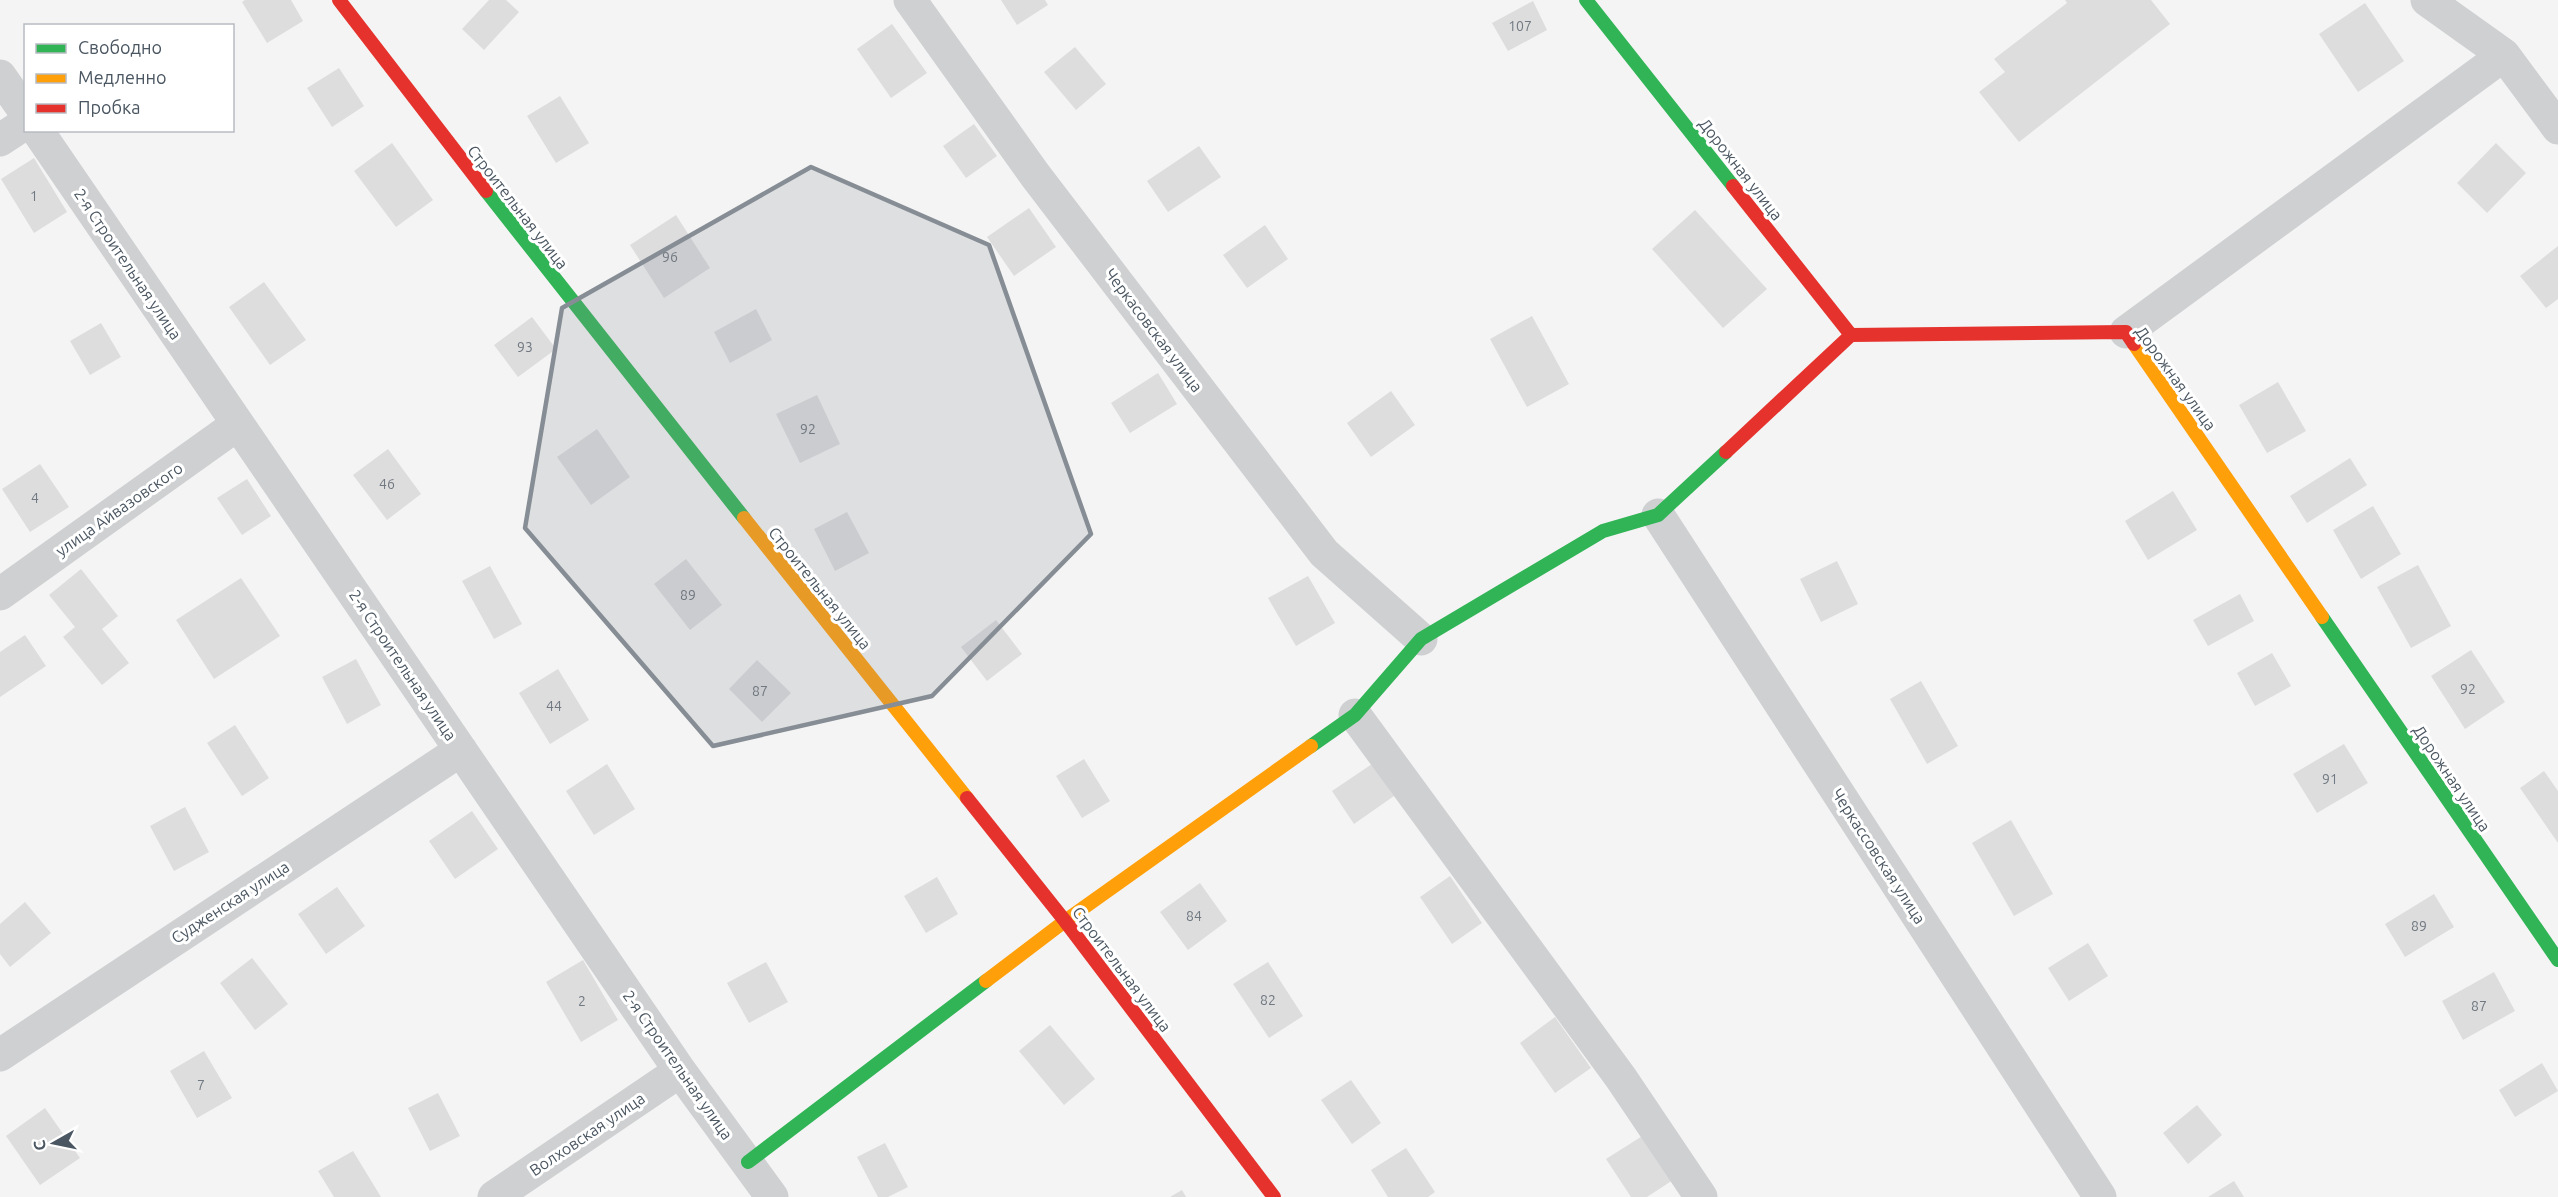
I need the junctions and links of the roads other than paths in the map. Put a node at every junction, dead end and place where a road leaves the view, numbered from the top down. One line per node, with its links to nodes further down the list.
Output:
1 (339, 0): 20 (street, Строительная улица)
2 (910, 0): 17 (street, Черкасовская улица)
3 (1586, 0): 13 (street, Дорожная улица)
4 (2427, 0): 5 (street)
5 (2504, 55): 9 (street); 12 (street)
6 (0, 76): 7 (street)
7 (24, 110)
8 (24, 124): 11 (street)
9 (2558, 128)
10 (38, 132): 14 (street, 2-я Строительная улица)
11 (0, 140)
12 (2126, 332): 13 (street, Дорожная улица); 21 (street, Дорожная улица)
13 (1851, 335): 15 (street)
14 (238, 424): 16 (street, улица Айвазовского); 19 (street, 2-я Строительная улица)
15 (1658, 515): 17 (street); 29 (street, Черкассовская улица)
16 (0, 594)
17 (1421, 639): 18 (street)
18 (1355, 715): 20 (street); 28 (street)
19 (460, 750): 22 (street, Судженская улица); 23 (street, 2-я Строительная улица)
20 (1065, 921): 24 (street); 27 (street, Строительная улица)
21 (2558, 960)
22 (0, 1054)
23 (680, 1071): 24 (street, 2-я Строительная улица); 25 (street, Волховская улица)
24 (748, 1162): 26 (street, 2-я Строительная улица)
25 (494, 1197)
26 (772, 1197)
27 (1274, 1197)
28 (1701, 1197)
29 (2100, 1197)

